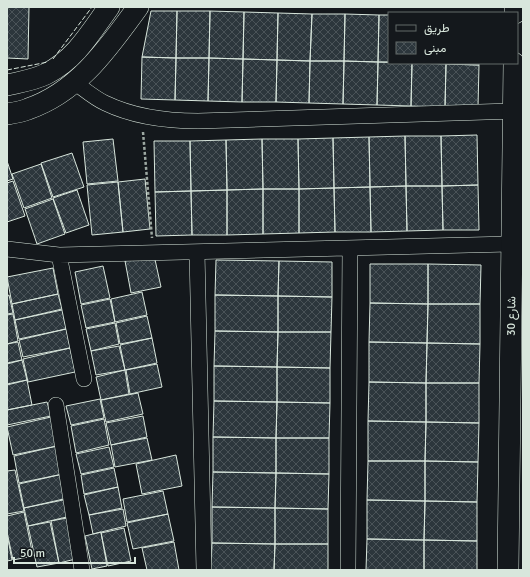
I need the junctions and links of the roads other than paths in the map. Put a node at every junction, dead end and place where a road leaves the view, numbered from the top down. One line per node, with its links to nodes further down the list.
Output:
1 (109, 7): 4 (street)
2 (138, 7): 5 (street)
3 (514, 64): 7 (street, شارع 30)
4 (60, 66): 5 (street); 6 (street)
5 (74, 82): 7 (street); 8 (street)
6 (7, 85)
7 (514, 111): 9 (street, شارع 30)
8 (7, 114)
9 (516, 241): 10 (street); 16 (street, شارع 30)
10 (350, 248): 12 (street); 19 (street)
11 (7, 249): 13 (street)
12 (197, 252): 13 (street); 18 (street)
13 (59, 255): 14 (street)
14 (84, 379)
15 (56, 405): 17 (street)
16 (508, 569)
17 (82, 570)
18 (204, 570)
19 (348, 570)

